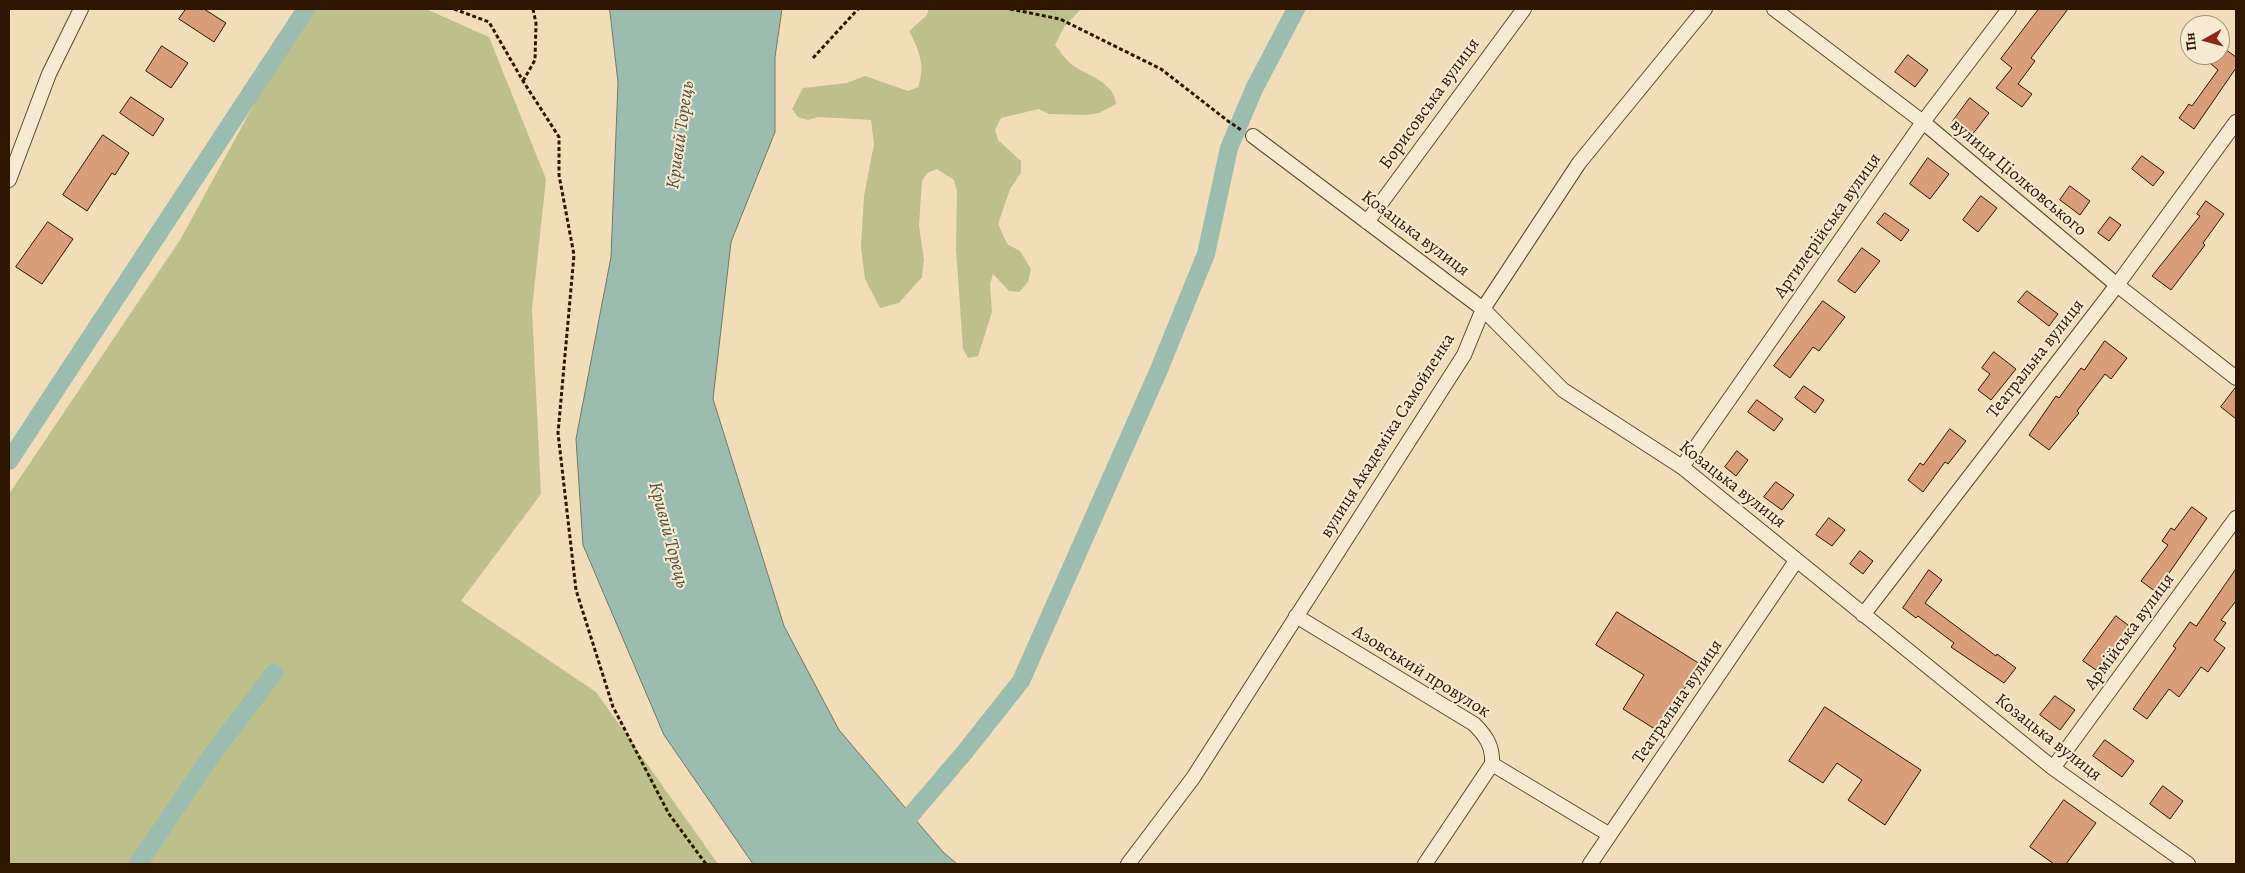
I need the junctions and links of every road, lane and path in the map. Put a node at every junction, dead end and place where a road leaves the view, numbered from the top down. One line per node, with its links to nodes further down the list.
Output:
1 (80, 9): 15 (street)
2 (454, 9): 11 (path)
3 (533, 9): 11 (path)
4 (858, 9): 10 (path)
5 (1010, 9): 14 (path)
6 (1524, 9): 16 (street, Борисовська вулиця)
7 (1705, 9): 18 (street, вулиця Академіка Самойленка)
8 (1774, 9): 12 (street, вулиця Ціолковського)
9 (2009, 9): 12 (street, Артилерійська вулиця)
10 (813, 58)
11 (523, 81): 28 (path)
12 (1923, 122): 17 (street, вулиця Ціолковського); 20 (street, Артилерійська вулиця)
13 (2236, 122): 17 (street, Театральна вулиця)
14 (1249, 134): 16 (street, Козацька вулиця)
15 (9, 180)
16 (1367, 222): 18 (street, Козацька вулиця)
17 (2117, 285): 19 (street, вулиця Ціолковського); 23 (street, Театральна вулиця)
18 (1483, 309): 20 (street, Козацька вулиця); 24 (street, вулиця Академіка Самойленка)
19 (2236, 378)
20 (1682, 467): 22 (street, Козацька вулиця)
21 (2236, 518): 26 (street, Армійська вулиця)
22 (1796, 561): 23 (street, Козацька вулиця); 27 (street, Театральна вулиця)
23 (1863, 615): 26 (street, Козацька вулиця)
24 (1296, 616): 25 (street, Азовський провулок); 29 (street, вулиця Академіка Самойленка)
25 (1492, 764): 27 (street); 30 (street)
26 (2053, 768): 32 (street, Козацька вулиця)
27 (1610, 835): 31 (street, Театральна вулиця)
28 (706, 864)
29 (1128, 864)
30 (1425, 864)
31 (1590, 864)
32 (2188, 864)

